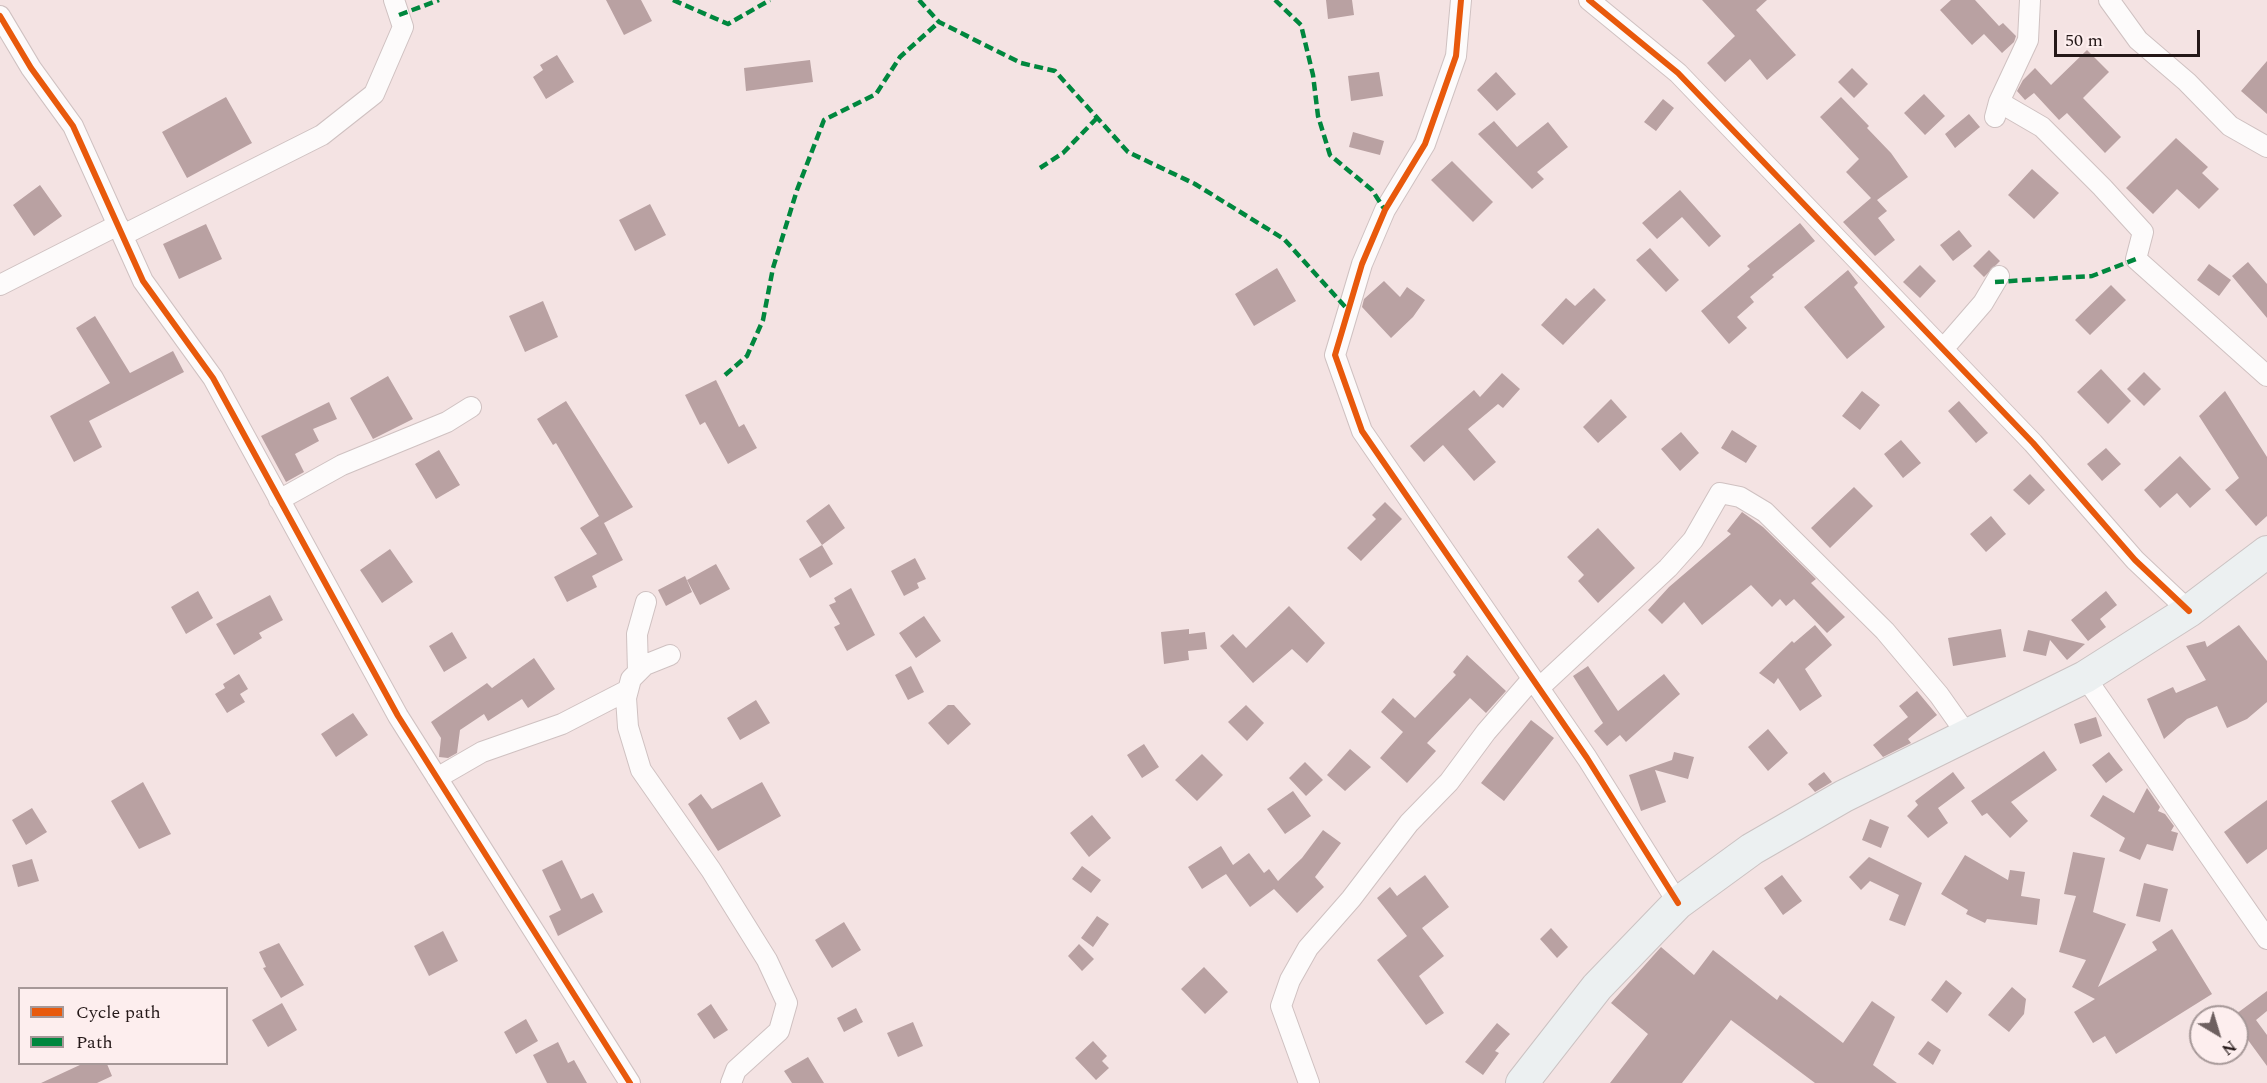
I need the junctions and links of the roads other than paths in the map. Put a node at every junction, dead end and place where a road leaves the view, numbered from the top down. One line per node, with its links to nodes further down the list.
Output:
1 (394, 0): 8 (street)
2 (1461, 0): 21 (street)
3 (1589, 0): 11 (street)
4 (2030, 0): 12 (street)
5 (2109, 0): 7 (street)
6 (0, 16): 8 (street)
7 (2267, 147)
8 (120, 230): 10 (street); 14 (street)
9 (1999, 276): 11 (street)
10 (0, 285)
11 (1944, 348): 17 (street)
12 (2267, 376)
13 (471, 407): 14 (street)
14 (279, 500): 24 (street)
15 (2267, 552): 17 (main road)
16 (646, 602): 19 (street)
17 (2189, 611): 20 (main road)
18 (670, 655): 19 (street)
19 (638, 672): 22 (street)
20 (2085, 677): 23 (main road); 26 (street)
21 (1535, 683): 23 (street); 25 (street); 29 (street)
22 (628, 690): 24 (street); 28 (street)
23 (1968, 736): 25 (main road)
24 (436, 778): 27 (street)
25 (1678, 903): 30 (main road)
26 (2267, 939)
27 (630, 1083)
28 (731, 1083)
29 (1309, 1083)
30 (1522, 1083)

